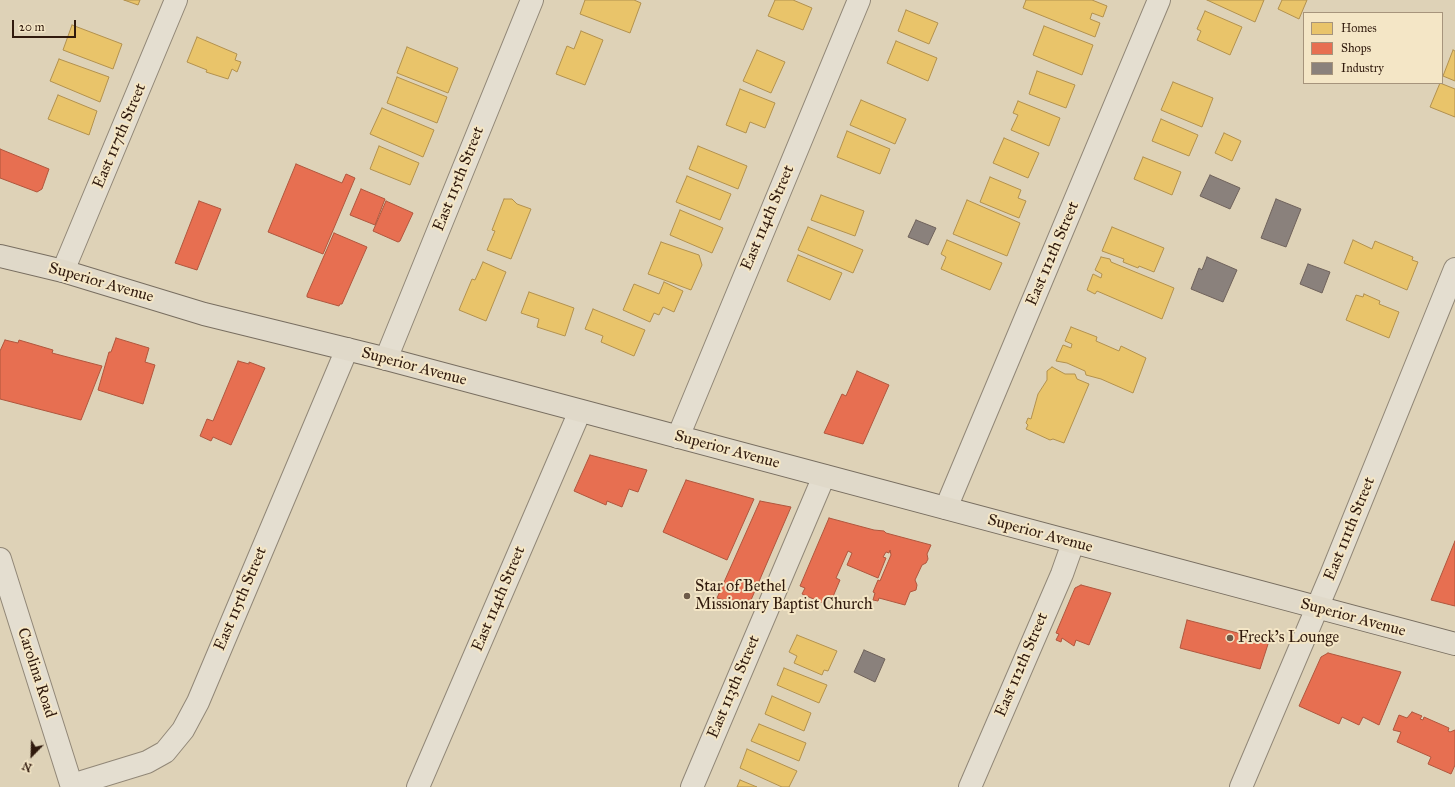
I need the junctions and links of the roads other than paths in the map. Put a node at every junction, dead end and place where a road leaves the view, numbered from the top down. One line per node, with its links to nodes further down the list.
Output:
1 (176, 0): 7 (street, East 117th Street)
2 (532, 0): 9 (street, East 115th Street)
3 (859, 0): 11 (street, East 114th Street)
4 (1159, 0): 13 (street, East 112th Street)
5 (0, 256): 7 (main road, Superior Avenue)
6 (1455, 269): 16 (street, East 111th Street)
7 (63, 271): 8 (main road, Superior Avenue)
8 (347, 349): 9 (main road, Superior Avenue); 18 (street, East 115th Street)
9 (386, 359): 10 (main road, Superior Avenue)
10 (580, 411): 11 (main road, Superior Avenue); 19 (street, East 114th Street)
11 (678, 437): 12 (main road, Superior Avenue)
12 (824, 476): 13 (main road, Superior Avenue); 20 (street, East 113th Street)
13 (946, 508): 14 (main road, Superior Avenue)
14 (1073, 543): 16 (main road, Superior Avenue); 21 (street, East 112th Street)
15 (0, 559): 18 (street, Carolina Road)
16 (1317, 608): 17 (main road, Superior Avenue); 22 (street, East 111th Street)
17 (1455, 644)
18 (72, 786)
19 (418, 787)
20 (692, 787)
21 (970, 787)
22 (1241, 787)

